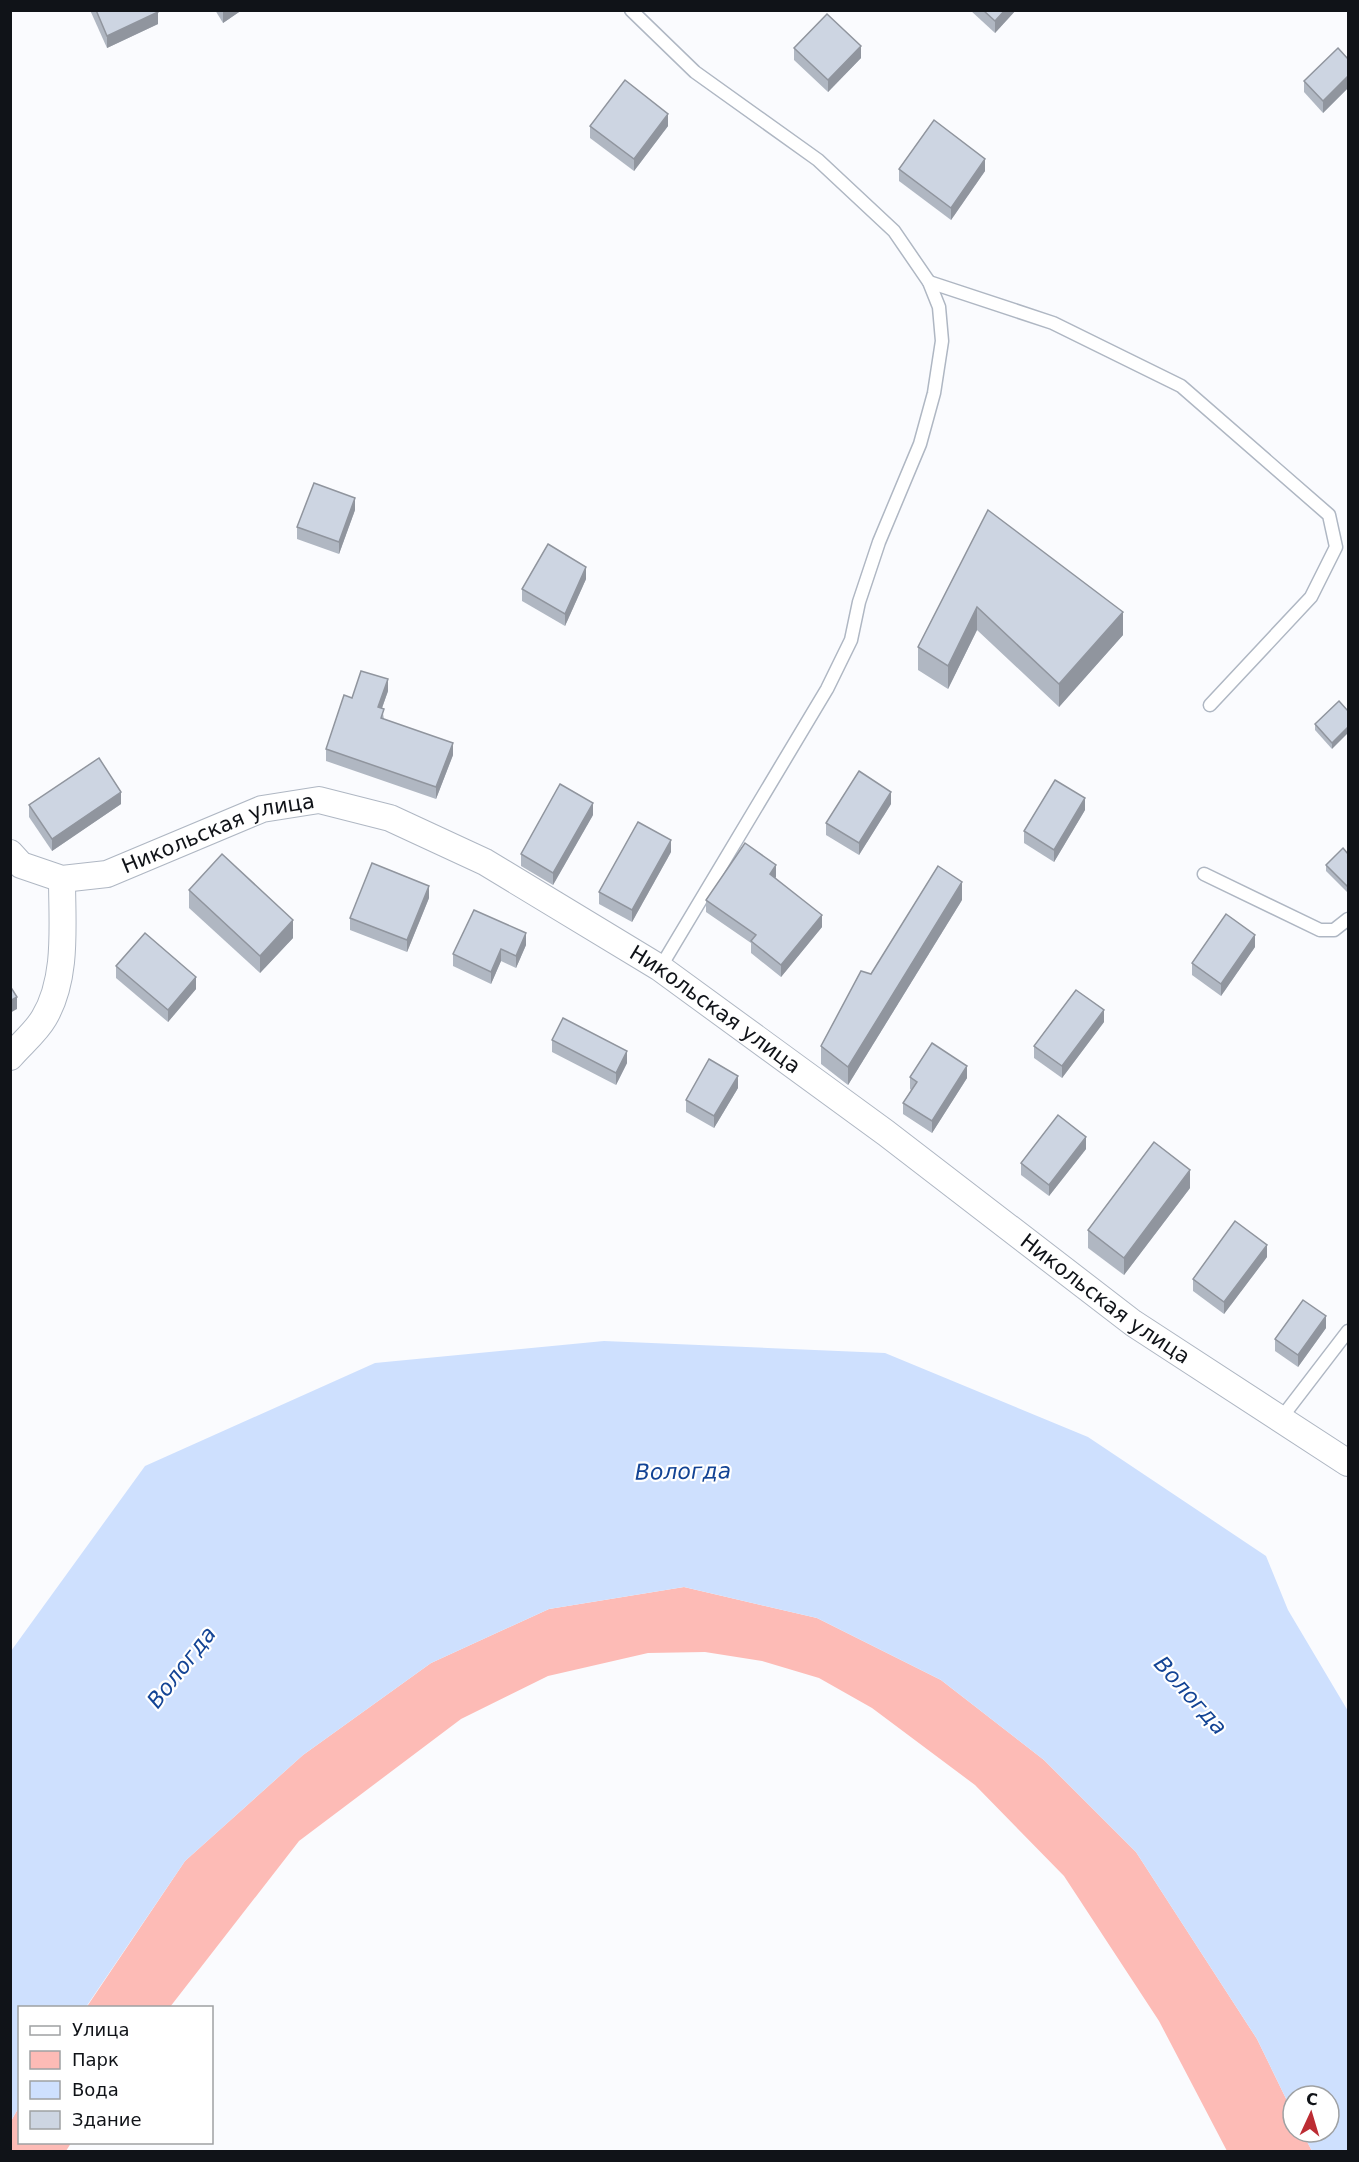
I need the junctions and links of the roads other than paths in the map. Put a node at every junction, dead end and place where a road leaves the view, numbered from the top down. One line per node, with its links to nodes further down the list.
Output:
1 (631, 10): 2 (lane)
2 (928, 282): 3 (lane); 8 (lane)
3 (1210, 705)
4 (10, 853): 6 (street, Никольская улица)
5 (1204, 874): 7 (lane)
6 (62, 879): 8 (street, Никольская улица); 9 (street)
7 (1348, 919)
8 (660, 968): 11 (street, Никольская улица)
9 (10, 1057)
10 (1348, 1331): 11 (lane)
11 (1280, 1421): 12 (street, Никольская улица)
12 (1348, 1463)

